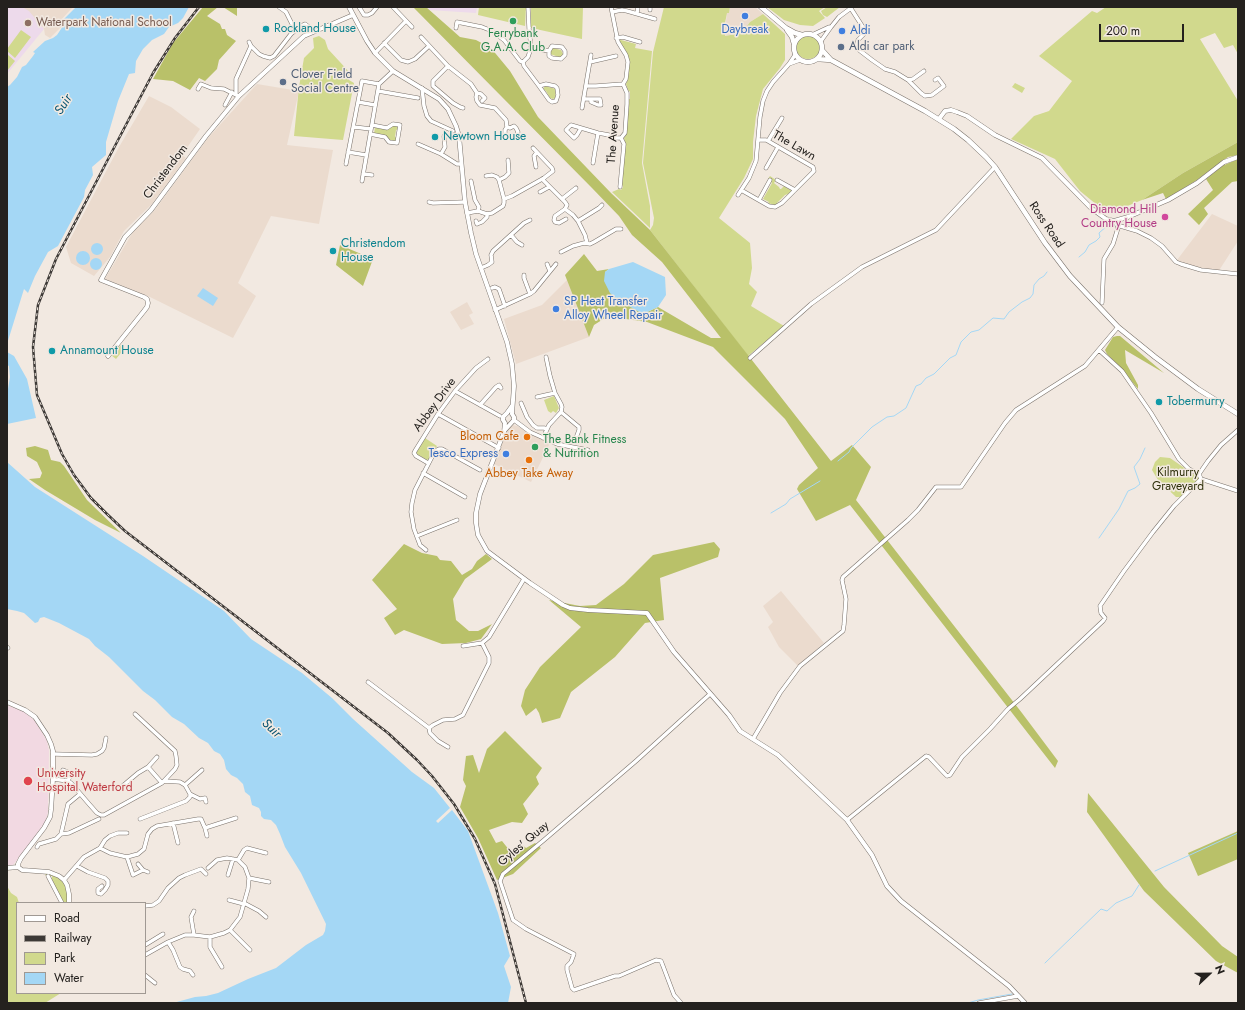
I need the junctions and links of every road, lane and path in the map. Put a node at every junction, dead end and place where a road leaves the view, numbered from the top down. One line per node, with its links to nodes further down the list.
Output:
1 (279, 7): 22 (street)
2 (350, 7): 14 (street)
3 (359, 7): 4 (street)
4 (377, 7)
5 (393, 7): 17 (street)
6 (528, 7): 35 (street)
7 (611, 7): 12 (street)
8 (638, 7): 13 (street)
9 (761, 7): 21 (main road)
10 (851, 7): 19 (street); 51 (street)
11 (649, 9): 15 (street)
12 (612, 12): 13 (street); 27 (street)
13 (637, 13): 15 (street)
14 (353, 14): 23 (street, Christendom); 38 (street)
15 (644, 16): 16 (street)
16 (655, 20)
17 (406, 21): 18 (street); 30 (street)
18 (412, 27)
19 (831, 27): 25 (street); 28 (street)
20 (456, 28): 45 (street)
21 (786, 28): 24 (main road); 31 (main road)
22 (295, 30): 23 (street); 32 (street)
23 (314, 31): 62 (street, Christendom)
24 (802, 34): 25 (main road); 31 (main road)
25 (814, 34): 28 (main road)
26 (421, 37): 33 (street)
27 (616, 38): 34 (street); 54 (street)
28 (821, 41): 36 (main road)
29 (249, 42): 32 (street)
30 (384, 43): 33 (street); 38 (street)
31 (794, 44): 40 (main road)
32 (251, 46): 62 (street)
33 (429, 46): 48 (street)
34 (638, 46)
35 (531, 48): 37 (street); 45 (street)
36 (822, 50): 42 (main road); 44 (main road)
37 (549, 51): 37 (street)
38 (375, 53): 49 (street)
39 (591, 55): 46 (street)
40 (795, 55): 43 (main road); 47 (street)
41 (616, 56): 46 (street)
42 (817, 59): 43 (main road); 44 (main road)
43 (800, 60): 47 (street)
44 (832, 60): 73 (main road, Ross Road)
45 (523, 62): 55 (street)
46 (590, 62): 56 (street)
47 (789, 64): 85 (street)
48 (448, 66): 61 (street); 70 (street)
49 (393, 71): 53 (street); 57 (street)
50 (924, 71): 51 (street)
51 (908, 80): 52 (street)
52 (935, 80)
53 (379, 83): 59 (street); 67 (street)
54 (623, 84): 56 (street); 84 (street, The Avenue)
55 (539, 86): 55 (street)
56 (586, 86): 64 (street)
57 (422, 88): 80 (street); 100 (street)
58 (198, 89): 60 (street)
59 (378, 91): 63 (street); 69 (street)
60 (232, 92): 62 (street); 68 (street)
61 (477, 93): 66 (street); 78 (street)
62 (238, 95): 158 (street, Christendom)
63 (418, 98)
64 (584, 99): 65 (street); 71 (street)
65 (591, 100)
66 (482, 101)
67 (358, 102): 69 (street); 76 (street)
68 (224, 105)
69 (375, 105): 77 (street)
70 (464, 108)
71 (582, 108)
72 (782, 118): 86 (street)
73 (939, 119): 102 (main road, Ross Road); 138 (street)
74 (510, 123): 75 (street)
75 (514, 126): 78 (street); 78 (street)
76 (354, 127): 77 (street); 90 (street)
77 (371, 127): 82 (street); 82 (street)
78 (507, 127)
79 (580, 128): 81 (street)
80 (453, 131)
81 (598, 133): 84 (street); 98 (street)
82 (370, 134): 93 (street)
83 (444, 136): 92 (street)
84 (621, 138): 115 (street, The Avenue)
85 (758, 140): 86 (street, The Lawn); 118 (street)
86 (768, 141): 88 (street, The Lawn)
87 (418, 144): 92 (street)
88 (778, 147): 96 (street); 119 (street, The Lawn)
89 (533, 148): 91 (street)
90 (348, 152): 93 (street); 99 (street)
91 (537, 152): 101 (street); 107 (street)
92 (441, 154): 100 (street)
93 (366, 155): 104 (street)
94 (766, 157): 96 (street)
95 (1238, 157): 138 (street)
96 (771, 159): 103 (street)
97 (508, 160): 108 (street)
98 (593, 163)
99 (346, 164)
100 (461, 164): 126 (street)
101 (536, 167)
102 (995, 167): 156 (main road, Ross Road); 160 (street)
103 (766, 168)
104 (363, 174): 105 (street); 111 (street)
105 (372, 175)
106 (486, 176): 108 (street)
107 (542, 179): 114 (street); 122 (street)
108 (499, 180): 122 (street)
109 (770, 180): 124 (street)
110 (777, 180): 113 (street)
111 (362, 181)
112 (471, 181): 129 (street)
113 (783, 183): 117 (street); 119 (street)
114 (549, 187): 120 (street); 123 (street)
115 (620, 187)
116 (576, 188): 123 (street)
117 (780, 188)
118 (742, 190): 121 (street); 124 (street, The Lawn)
119 (795, 190): 124 (street, The Lawn)
120 (540, 192)
121 (738, 195)
122 (504, 199): 131 (street)
123 (562, 199): 128 (street)
124 (759, 200)
125 (429, 202): 126 (street)
126 (465, 202): 130 (street)
127 (602, 205): 137 (street)
128 (565, 209): 132 (street); 137 (street)
129 (478, 211): 130 (street); 131 (street)
130 (467, 213): 147 (street)
131 (487, 214): 136 (street)
132 (555, 216): 133 (street); 135 (street)
133 (566, 218)
134 (530, 220): 141 (street)
135 (550, 220)
136 (476, 221)
137 (578, 221): 142 (street)
138 (1114, 221): 139 (street)
139 (1117, 225): 149 (street); 153 (street)
140 (621, 229): 142 (street)
141 (511, 235): 143 (street); 147 (street)
142 (588, 243): 144 (street)
143 (522, 245)
144 (561, 252)
145 (547, 264): 148 (street)
146 (556, 264): 148 (street)
147 (481, 268): 155 (street)
148 (550, 271): 152 (street)
149 (1238, 274)
150 (524, 275): 152 (street)
151 (492, 288): 154 (street)
152 (530, 294): 154 (street)
153 (1102, 303)
154 (505, 306): 155 (street)
155 (495, 310): 171 (street)
156 (1118, 327): 157 (street); 173 (main road, Ross Road)
157 (1099, 350): 187 (street); 203 (street)
158 (108, 356)
159 (546, 358): 164 (street)
160 (750, 358)
161 (488, 360): 163 (street, Abbey Drive)
162 (501, 388): 167 (street)
163 (455, 391): 167 (street); 172 (street, Abbey Drive)
164 (555, 393): 165 (street); 170 (street)
165 (537, 397)
166 (521, 403): 168 (street)
167 (480, 404): 174 (street)
168 (523, 410): 169 (street); 177 (street)
169 (518, 412)
170 (560, 412): 177 (street); 181 (street)
171 (509, 413): 175 (street); 176 (street)
172 (438, 414): 182 (street); 184 (street, Abbey Drive)
173 (1238, 414)
174 (500, 416)
175 (505, 423): 176 (street); 179 (street)
176 (512, 423): 179 (street); 180 (street)
177 (548, 427): 180 (street)
178 (1238, 430): 187 (street)
179 (504, 432): 182 (street)
180 (543, 438): 183 (street)
181 (576, 438)
182 (499, 448): 194 (street)
183 (588, 450)
184 (428, 463): 185 (street); 186 (street)
185 (480, 470)
186 (423, 473): 190 (street); 192 (street)
187 (1199, 474): 188 (street)
188 (1201, 479): 189 (street); 221 (street)
189 (1238, 491)
190 (465, 497)
191 (457, 520): 192 (street)
192 (417, 536): 193 (street)
193 (426, 550)
194 (524, 578): 195 (street); 198 (street)
195 (482, 643): 196 (street); 201 (street)
196 (463, 646)
197 (368, 682): 201 (street)
198 (710, 694): 203 (street); 268 (street, Gyles' Quay)
199 (7, 702): 205 (street)
200 (135, 714): 212 (street)
201 (429, 728): 204 (street)
202 (106, 738): 205 (street)
203 (753, 739): 221 (street)
204 (448, 747)
205 (53, 754): 210 (street)
206 (157, 757): 207 (street)
207 (148, 767): 212 (street); 214 (street)
208 (202, 770): 213 (street)
209 (62, 774): 211 (street)
210 (53, 779): 211 (street); 237 (street)
211 (68, 781): 215 (street)
212 (163, 782): 213 (street); 215 (street)
213 (185, 785): 216 (street)
214 (119, 789)
215 (80, 794): 225 (street)
216 (190, 794): 217 (street); 220 (street)
217 (206, 802)
218 (236, 818): 223 (street)
219 (99, 819): 225 (street)
220 (140, 819)
221 (847, 820): 267 (street)
222 (173, 823): 223 (street); 227 (street); 231 (street)
223 (205, 828): 226 (street)
224 (127, 832): 229 (street)
225 (61, 834): 228 (street)
226 (207, 836)
227 (178, 843)
228 (37, 847)
229 (100, 848): 231 (street); 235 (street)
230 (266, 853): 233 (street)
231 (127, 857): 239 (street)
232 (233, 859): 233 (street); 238 (street); 242 (street)
233 (238, 860): 244 (street)
234 (138, 864): 239 (street)
235 (77, 866): 245 (street); 247 (street)
236 (7, 868): 237 (street)
237 (18, 868): 245 (street)
238 (208, 868)
239 (143, 870): 240 (street)
240 (148, 872)
241 (206, 874): 252 (street)
242 (228, 875)
243 (48, 876): 249 (street)
244 (249, 878): 246 (street); 251 (street)
245 (64, 880): 250 (street)
246 (269, 882)
247 (102, 886)
248 (229, 900): 251 (street)
249 (61, 902)
250 (69, 902)
251 (244, 904): 254 (street); 255 (street)
252 (146, 906)
253 (194, 911): 257 (street)
254 (266, 918)
255 (230, 930): 258 (street); 261 (street)
256 (164, 934): 260 (street)
257 (194, 935): 258 (street); 259 (street)
258 (210, 938): 263 (street)
259 (168, 942): 262 (street); 264 (street)
260 (146, 944)
261 (250, 950)
262 (146, 954)
263 (222, 967)
264 (193, 975)
265 (146, 976): 266 (street)
266 (156, 983)
267 (1018, 996): 269 (street); 270 (street)
268 (682, 1003)
269 (979, 1003)
270 (1025, 1003)

